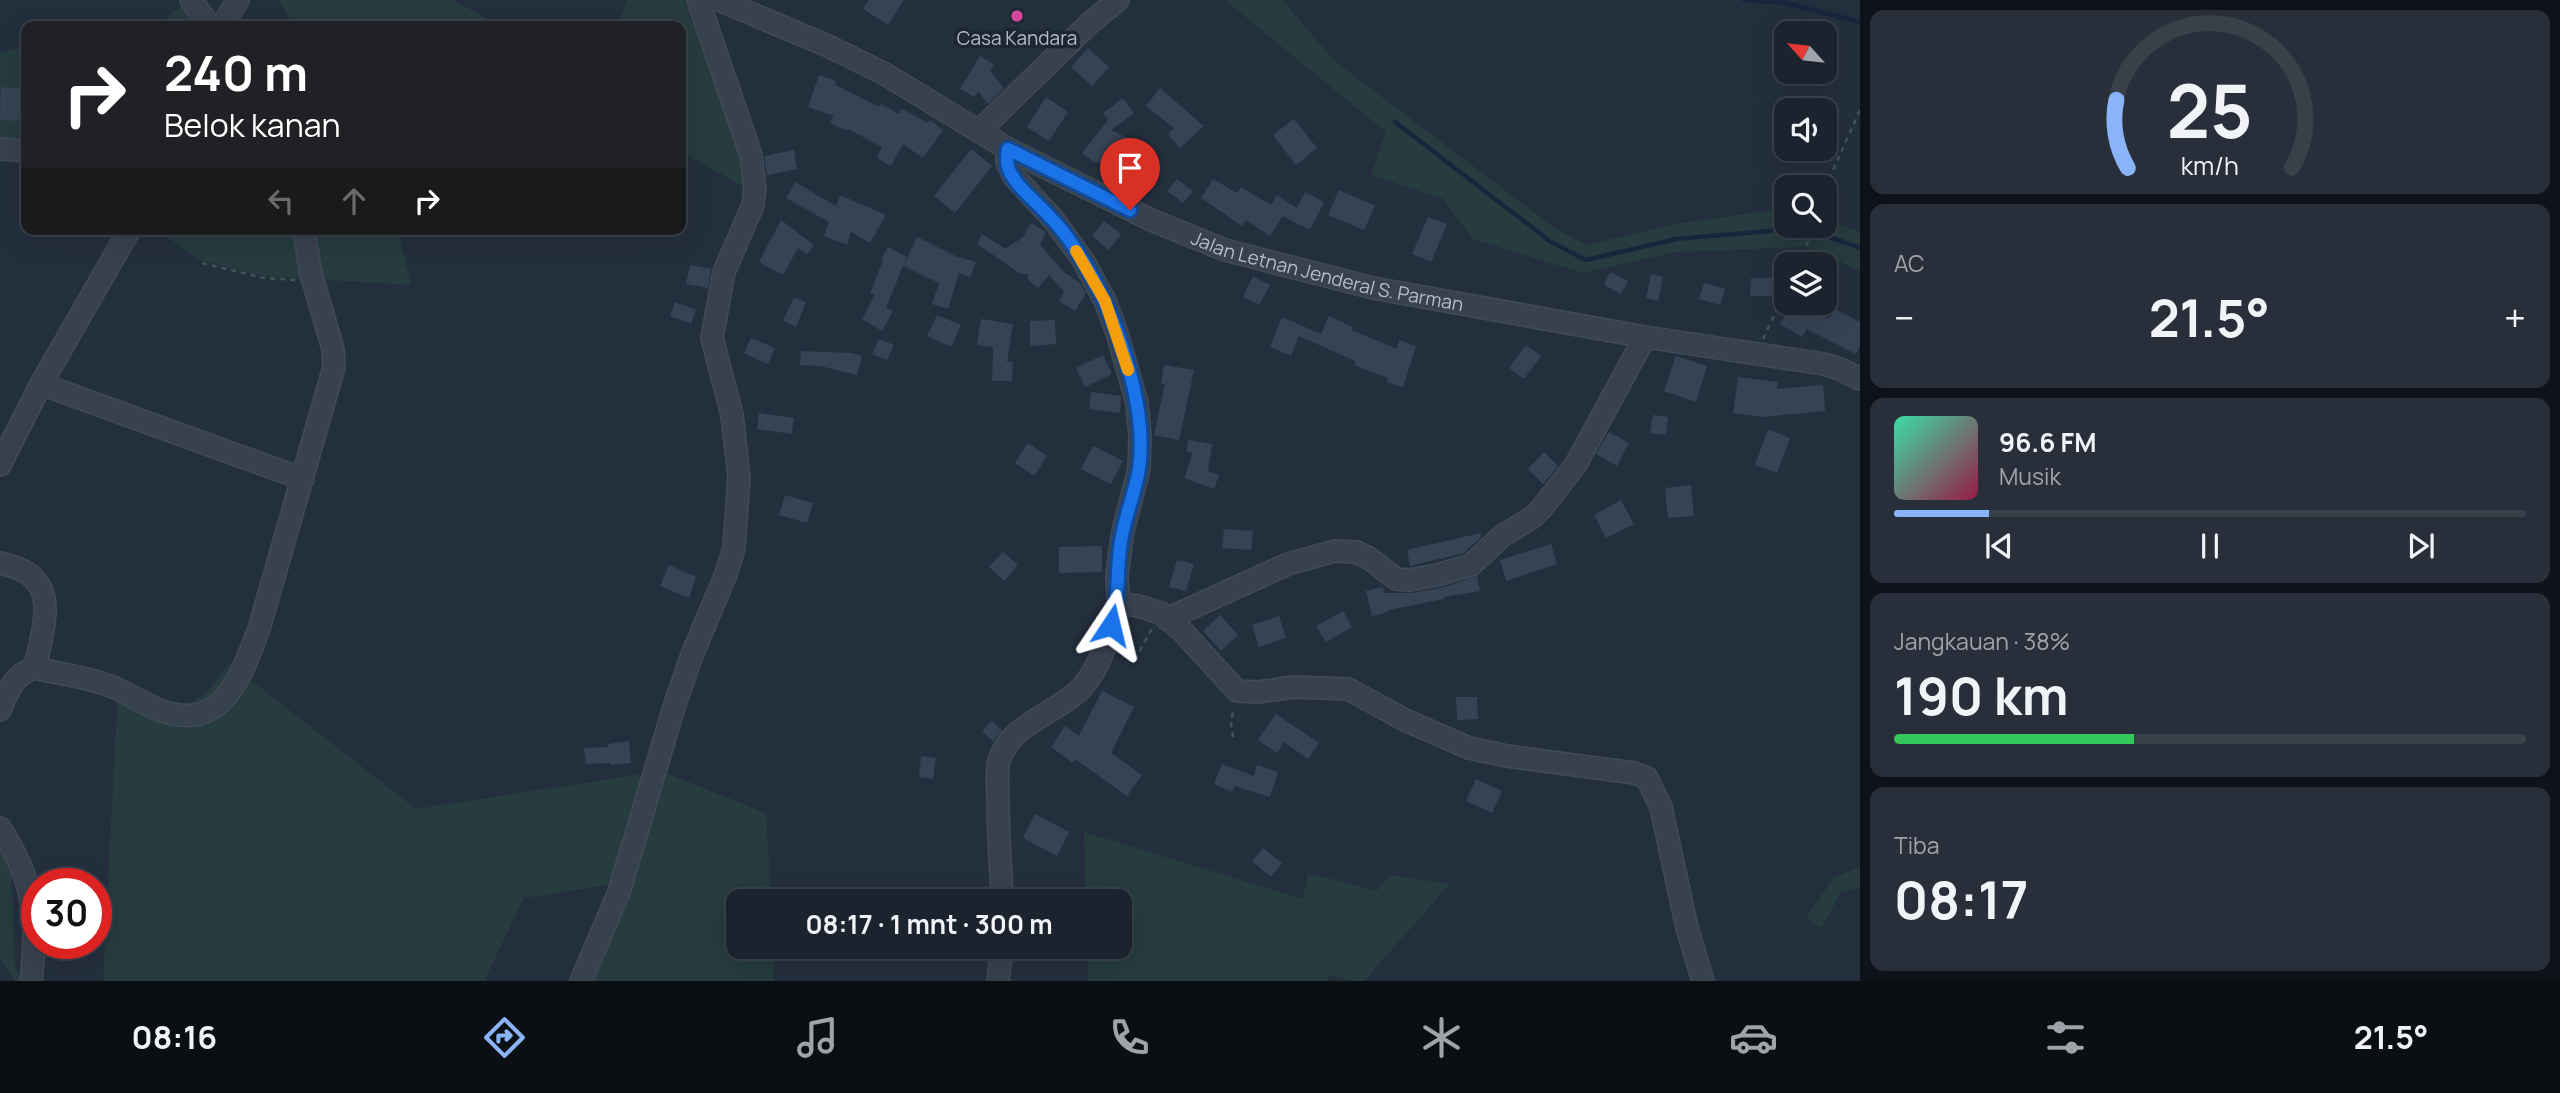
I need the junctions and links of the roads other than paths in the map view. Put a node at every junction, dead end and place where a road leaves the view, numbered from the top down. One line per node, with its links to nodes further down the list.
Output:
1 (191, 0): 6 (street)
2 (238, 0): 7 (street)
3 (698, 0): 28 (street)
4 (719, 0): 8 (street, Jalan Letnan Jenderal S. Parman)
5 (1118, 0): 8 (street)
6 (206, 21)
7 (225, 21)
8 (979, 131): 10 (street, Jalan Letnan Jenderal S. Parman)
9 (0, 149): 11 (street)
10 (1008, 149): 14 (street, Jalan Letnan Jenderal S. Parman); 20 (street)
11 (21, 151)
12 (127, 235): 16 (street)
13 (305, 235): 18 (street)
14 (1644, 337): 15 (street, Jalan Letnan Jenderal S. Parman); 21 (street)
15 (1860, 379)
16 (41, 384): 17 (street); 18 (street)
17 (0, 465)
18 (303, 479): 22 (street)
19 (0, 562): 22 (street)
20 (1118, 603): 21 (street); 25 (street)
21 (1164, 616): 30 (street)
22 (35, 668): 23 (street)
23 (0, 710)
24 (0, 828): 27 (street)
25 (1002, 889)
26 (1001, 959): 29 (street)
27 (31, 981)
28 (581, 981)
29 (998, 981)
30 (1703, 981)

